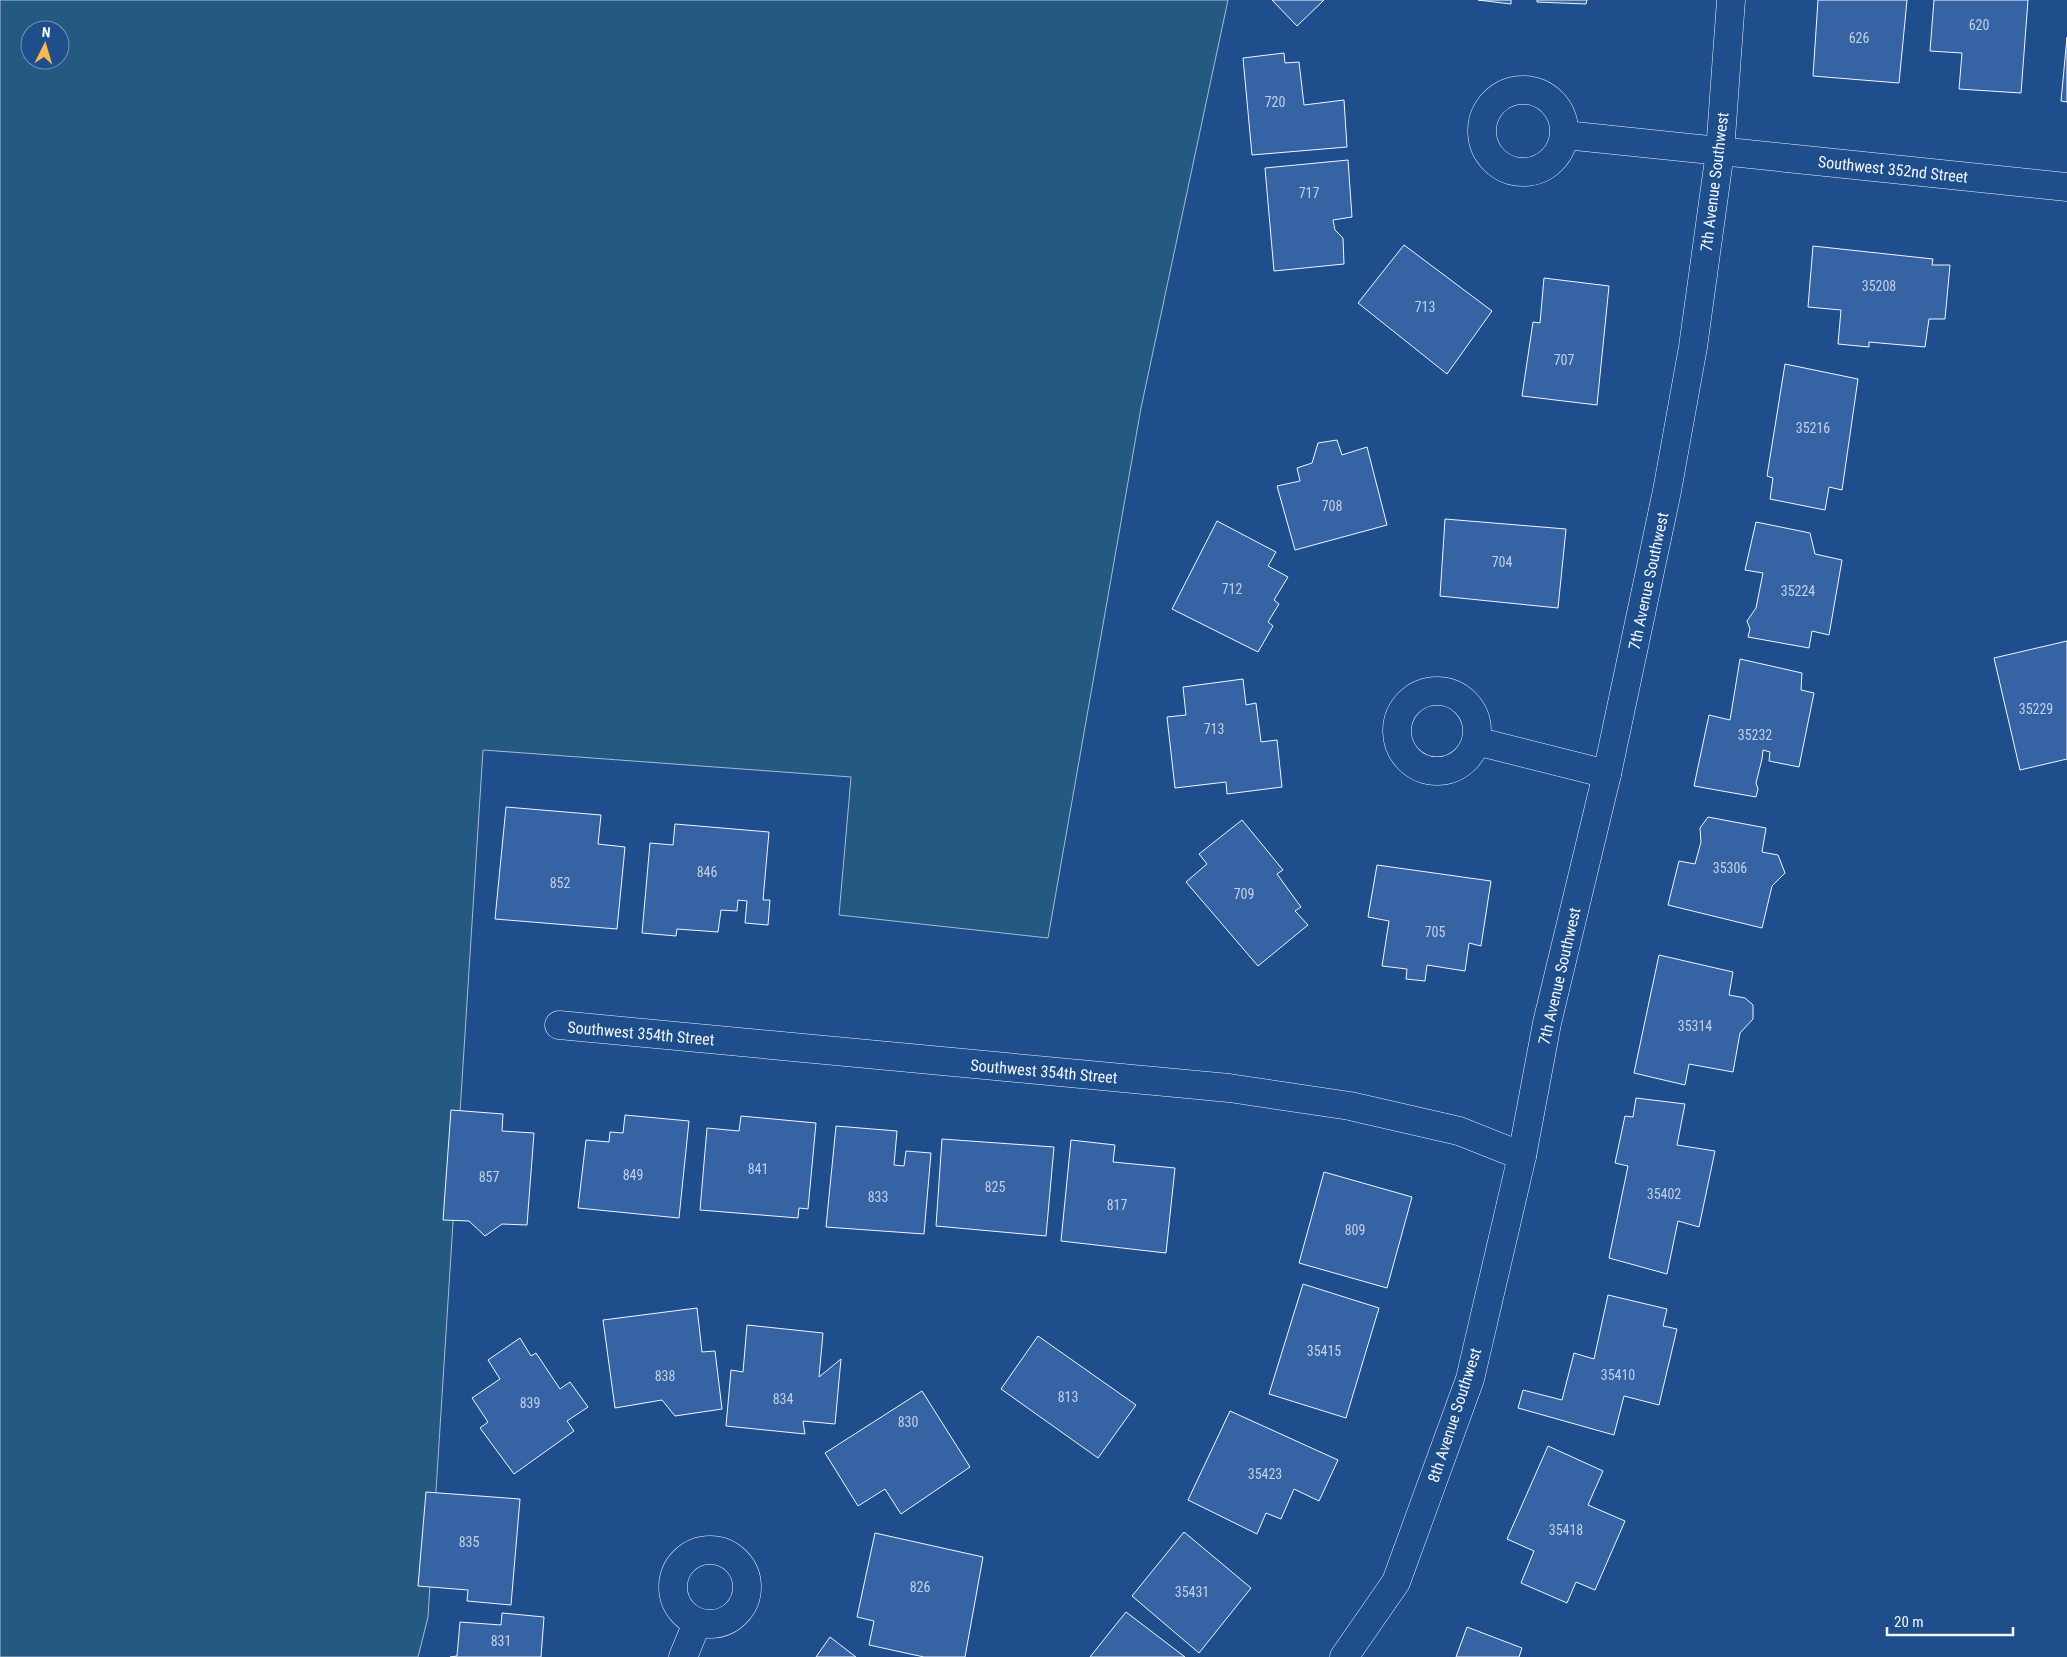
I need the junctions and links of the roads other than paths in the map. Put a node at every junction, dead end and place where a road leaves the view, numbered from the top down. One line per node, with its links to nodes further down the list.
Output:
1 (1731, 0): 3 (street, 7th Avenue Southwest)
2 (1565, 135): 3 (street, Southwest 352nd Street)
3 (1720, 152): 4 (street, Southwest 352nd Street); 6 (street, 7th Avenue Southwest)
4 (2067, 187)
5 (1476, 741): 6 (street)
6 (1607, 774): 8 (street, 7th Avenue Southwest)
7 (559, 1025): 8 (street, Southwest 354th Street)
8 (1522, 1156): 11 (street, 8th Avenue Southwest)
9 (697, 1623): 10 (street)
10 (684, 1657)
11 (1344, 1657)

